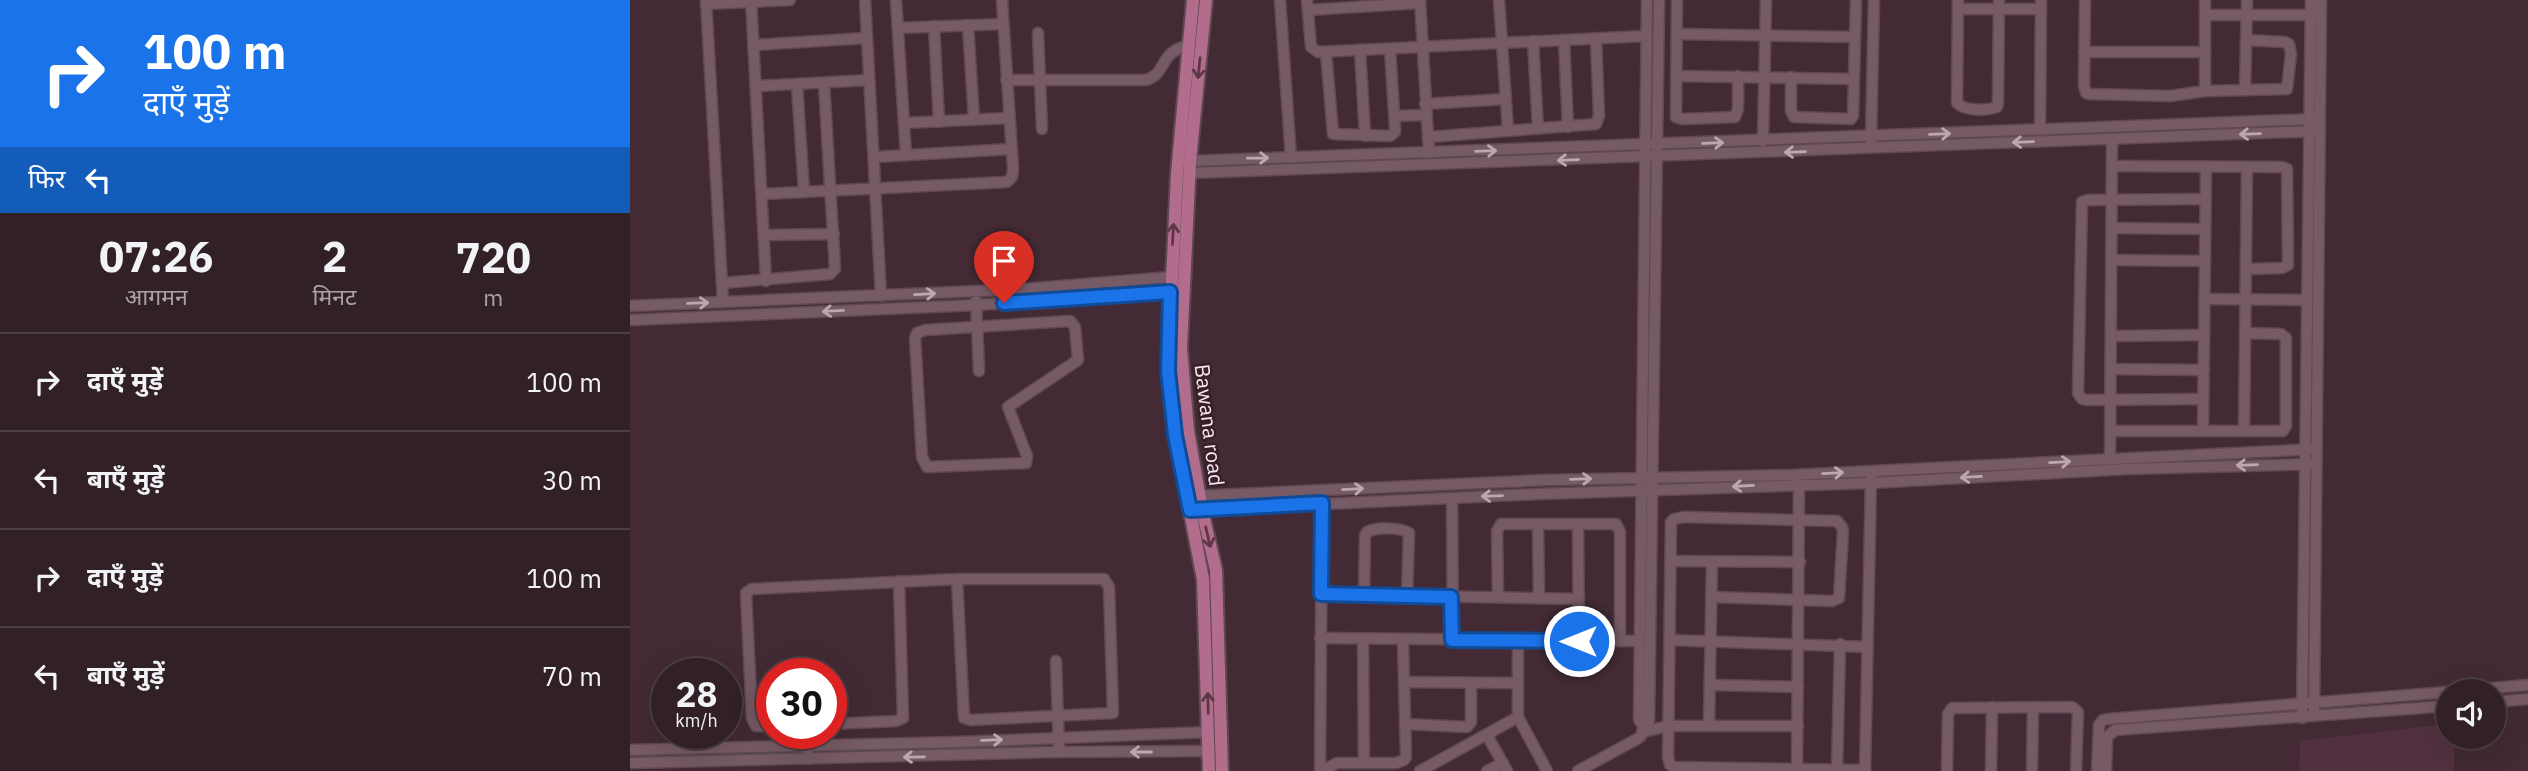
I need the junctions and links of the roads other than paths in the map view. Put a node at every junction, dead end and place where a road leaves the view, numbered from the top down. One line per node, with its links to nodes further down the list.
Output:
1 (790, 0): 20 (street)
2 (865, 0): 39 (street)
3 (896, 0): 33 (street)
4 (1002, 0): 30 (street)
5 (1193, 0): 46 (main road, Bawana road)
6 (1206, 0): 96 (main road, Bawana road, one-way to 96)
7 (1280, 0): 94 (street)
8 (1500, 0): 44 (street)
9 (1647, 0): 37 (street)
10 (1659, 0): 85 (street)
11 (1677, 0): 35 (street)
12 (1766, 0): 36 (street)
13 (1856, 0): 38 (street)
14 (1874, 0): 81 (street)
15 (2085, 0): 51 (street)
16 (2206, 0): 27 (street)
17 (2247, 0): 28 (street)
18 (2311, 0): 29 (street)
19 (2321, 0): 70 (street)
20 (751, 1): 21 (street); 45 (street)
21 (706, 2): 114 (street)
22 (1420, 2): 24 (street); 47 (street)
23 (1958, 4): 25 (street); 25 (street)
24 (1308, 5): 50 (street)
25 (1999, 5): 26 (street)
26 (2041, 5): 77 (street)
27 (2205, 15): 28 (street); 52 (street)
28 (2246, 15): 29 (street); 42 (street)
29 (2311, 15): 70 (street)
30 (1003, 23): 31 (street); 59 (street)
31 (968, 25): 32 (street); 71 (street)
32 (934, 26): 33 (street); 72 (street)
33 (898, 28): 73 (street)
34 (1038, 33): 60 (street)
35 (1677, 34): 36 (street); 53 (street)
36 (1766, 35): 38 (street); 55 (street)
37 (1646, 36): 40 (street); 86 (street)
38 (1855, 37): 57 (street)
39 (867, 38): 45 (street); 58 (street)
40 (1596, 38): 41 (street); 74 (street)
41 (1564, 40): 43 (street); 74 (street)
42 (2246, 40): 64 (street); 64 (street)
43 (1533, 41): 44 (street); 76 (street)
44 (1501, 43): 47 (street); 66 (street)
45 (754, 45): 63 (street)
46 (1189, 45): 60 (street); 112 (main road, Bawana road, one-way to 46)
47 (1423, 47): 48 (street); 67 (street)
48 (1390, 49): 49 (street); 68 (street)
49 (1360, 50): 50 (street); 80 (street)
50 (1326, 52): 80 (street)
51 (2084, 52): 52 (street); 65 (street)
52 (2205, 52): 65 (street)
53 (1676, 76): 54 (street); 54 (street)
54 (1738, 76): 55 (street)
55 (1765, 76): 56 (street); 84 (street)
56 (1791, 77): 57 (street); 57 (street)
57 (1853, 79)
58 (869, 80): 61 (street); 91 (street)
59 (1006, 80): 60 (street); 69 (street)
60 (1040, 80): 75 (street)
61 (824, 83): 62 (street); 100 (street)
62 (797, 84): 63 (street); 101 (street)
63 (757, 86): 102 (street)
64 (2245, 90): 65 (street)
65 (2205, 91)
66 (1505, 99): 67 (street); 78 (street)
67 (1426, 110): 68 (street); 82 (street)
68 (1395, 116): 80 (street)
69 (1009, 118): 71 (street); 88 (street)
70 (2314, 119): 77 (street); 79 (street)
71 (974, 120): 72 (street)
72 (939, 122): 73 (street)
73 (904, 123): 90 (street)
74 (1568, 127): 76 (street)
75 (1042, 129)
76 (1538, 129): 78 (street)
77 (2040, 130): 81 (street, one-way to 77)
78 (1507, 131): 82 (street)
79 (2314, 131): 83 (street, one-way to 83); 119 (street); 137 (street)
80 (1365, 136)
81 (1871, 136): 84 (street); 87 (street)
82 (1428, 137): 89 (street)
83 (2112, 139): 87 (street, one-way to 87); 95 (street)
84 (1763, 141): 85 (street, one-way to 84)
85 (1657, 145): 86 (street); 93 (street)
86 (1644, 146): 89 (street, one-way to 86); 92 (street)
87 (1871, 148): 93 (street, one-way to 93)
88 (1011, 149): 90 (street); 99 (street)
89 (1429, 153): 94 (street)
90 (906, 155): 91 (street)
91 (874, 157): 99 (street)
92 (1644, 157): 93 (street); 96 (street, one-way to 96); 142 (street)
93 (1657, 157): 143 (street)
94 (1290, 158): 96 (street, one-way to 94)
95 (2112, 166): 98 (street); 104 (street)
96 (1190, 167): 148 (main road, Bawana road)
97 (2248, 167): 98 (street); 111 (street); 111 (street)
98 (2206, 168): 103 (street)
99 (876, 189): 100 (street); 117 (street)
100 (832, 191): 101 (street); 107 (street)
101 (804, 192): 102 (street)
102 (762, 194): 108 (street)
103 (2206, 199): 104 (street); 106 (street)
104 (2112, 200): 105 (street); 133 (street)
105 (2112, 228): 106 (street); 109 (street)
106 (2205, 229): 110 (street)
107 (834, 233): 108 (street); 113 (street)
108 (764, 235): 113 (street)
109 (2112, 260): 110 (street); 128 (street)
110 (2205, 261): 118 (street)
111 (2246, 269): 120 (street)
112 (1171, 277): 115 (street); 116 (main road, Bawana road)
113 (766, 281): 114 (street)
114 (722, 283): 121 (street)
115 (975, 291): 117 (street, one-way to 115); 122 (street)
116 (1170, 292): 122 (street); 148 (main road, Bawana road)
117 (881, 296): 121 (street)
118 (2204, 299): 120 (street); 127 (street)
119 (2307, 300): 120 (street); 138 (street)
120 (2246, 301): 126 (street)
121 (723, 302): 123 (street, one-way to 121)
122 (976, 305): 124 (street, one-way to 124); 125 (street)
123 (630, 306)
124 (630, 320)
125 (977, 328): 125 (street); 130 (street)
126 (2245, 334): 136 (street); 136 (street)
127 (2204, 335): 128 (street); 131 (street)
128 (2111, 336): 129 (street)
129 (2111, 369): 131 (street); 133 (street)
130 (979, 370)
131 (2204, 370): 132 (street)
132 (2203, 399): 133 (street); 135 (street)
133 (2111, 400): 134 (street)
134 (2110, 431): 135 (street); 139 (street)
135 (2203, 431): 136 (street)
136 (2244, 431)
137 (2316, 449): 138 (street); 140 (street)
138 (2304, 450): 139 (street); 140 (street)
139 (2110, 460): 141 (street, one-way to 139)
140 (2310, 464): 144 (street, one-way to 144); 193 (street); 194 (street)
141 (1871, 471): 143 (street, one-way to 141); 144 (street)
142 (1640, 477): 143 (street); 147 (street); 148 (street, one-way to 142)
143 (1652, 477): 146 (street)
144 (1871, 483): 145 (street); 181 (street)
145 (1799, 484): 146 (street, one-way to 146); 152 (street)
146 (1653, 490): 147 (street); 208 (street)
147 (1640, 491): 149 (street, one-way to 149); 176 (street)
148 (1193, 496): 151 (main road, Bawana road)
149 (1452, 498): 150 (street); 163 (street)
150 (1322, 503): 151 (street); 160 (street)
151 (1196, 510): 209 (main road, Bawana road, one-way to 151); 226 (main road, Bawana road, one-way to 226)
152 (1800, 520): 155 (street); 157 (street); 168 (street)
153 (1538, 525): 154 (street); 164 (street); 166 (street)
154 (1578, 525): 167 (street); 175 (street)
155 (1670, 561): 156 (street); 173 (street)
156 (1712, 561): 157 (street); 165 (street)
157 (1800, 562): 168 (street)
158 (957, 579): 159 (street); 198 (street); 198 (street)
159 (899, 581): 202 (street); 205 (street)
160 (1321, 594): 161 (street); 169 (street)
161 (1364, 594): 162 (street); 162 (street)
162 (1407, 595): 163 (street)
163 (1451, 597): 164 (street); 172 (street)
164 (1498, 597): 166 (street)
165 (1711, 597): 168 (street); 178 (street)
166 (1539, 598): 167 (street)
167 (1579, 599): 174 (street)
168 (1799, 600): 179 (street)
169 (1320, 638): 170 (street); 227 (street)
170 (1363, 639): 171 (street); 220 (street)
171 (1404, 640): 172 (street); 183 (street)
172 (1452, 640): 177 (street)
173 (1670, 640): 178 (street); 206 (street)
174 (1579, 641): 175 (street); 177 (street)
175 (1620, 641): 176 (street)
176 (1639, 641): 208 (street)
177 (1518, 642): 185 (street)
178 (1710, 642): 179 (street); 186 (street)
179 (1799, 643): 180 (street); 188 (street)
180 (1840, 645): 181 (street); 232 (street)
181 (1867, 647): 224 (street)
182 (1056, 661): 198 (street)
183 (1404, 682): 184 (street); 203 (street)
184 (1471, 683): 185 (street); 203 (street)
185 (1516, 683): 200 (street)
186 (1710, 685): 188 (street); 204 (street)
187 (2528, 685): 189 (street)
188 (1798, 687): 207 (street)
189 (2506, 687)
190 (2436, 693): 193 (street)
191 (2528, 699): 192 (street)
192 (2506, 701)
193 (2314, 703): 194 (street); 199 (street)
194 (2302, 705): 201 (street); 237 (street)
195 (2436, 706): 199 (street)
196 (1992, 707): 197 (street); 233 (street); 234 (street)
197 (2033, 707): 235 (street); 236 (street)
198 (1058, 715): 211 (street)
199 (2314, 716): 201 (street)
200 (1518, 717): 210 (street); 230 (street)
201 (2302, 718): 238 (street)
202 (847, 723)
203 (1405, 724): 220 (street)
204 (1709, 725): 206 (street); 207 (street)
205 (756, 726)
206 (1668, 726): 208 (street); 222 (street)
207 (1798, 726): 223 (street)
208 (1643, 729): 231 (street)
209 (1209, 732): 211 (street); 216 (main road, Bawana road)
210 (1487, 735): 221 (street); 228 (street)
211 (1058, 738): 212 (street, one-way to 211); 217 (street)
212 (847, 744)
213 (756, 746): 215 (street)
214 (807, 749): 218 (street)
215 (630, 750)
216 (1210, 751): 217 (street, one-way to 217); 225 (main road, Bawana road)
217 (1059, 752): 218 (street, one-way to 218)
218 (808, 759): 219 (street)
219 (630, 763)
220 (1364, 763): 227 (street)
221 (1505, 767): 229 (street)
222 (1734, 769): 223 (street)
223 (1797, 769): 232 (street)
224 (1865, 770): 232 (street)
225 (1209, 771)
226 (1222, 771)
227 (1321, 771)
228 (1420, 771)
229 (1488, 771)
230 (1547, 771)
231 (1578, 771)
232 (1837, 771)
233 (1947, 771)
234 (1991, 771)
235 (2032, 771)
236 (2076, 771)
237 (2097, 771)
238 (2106, 771)

